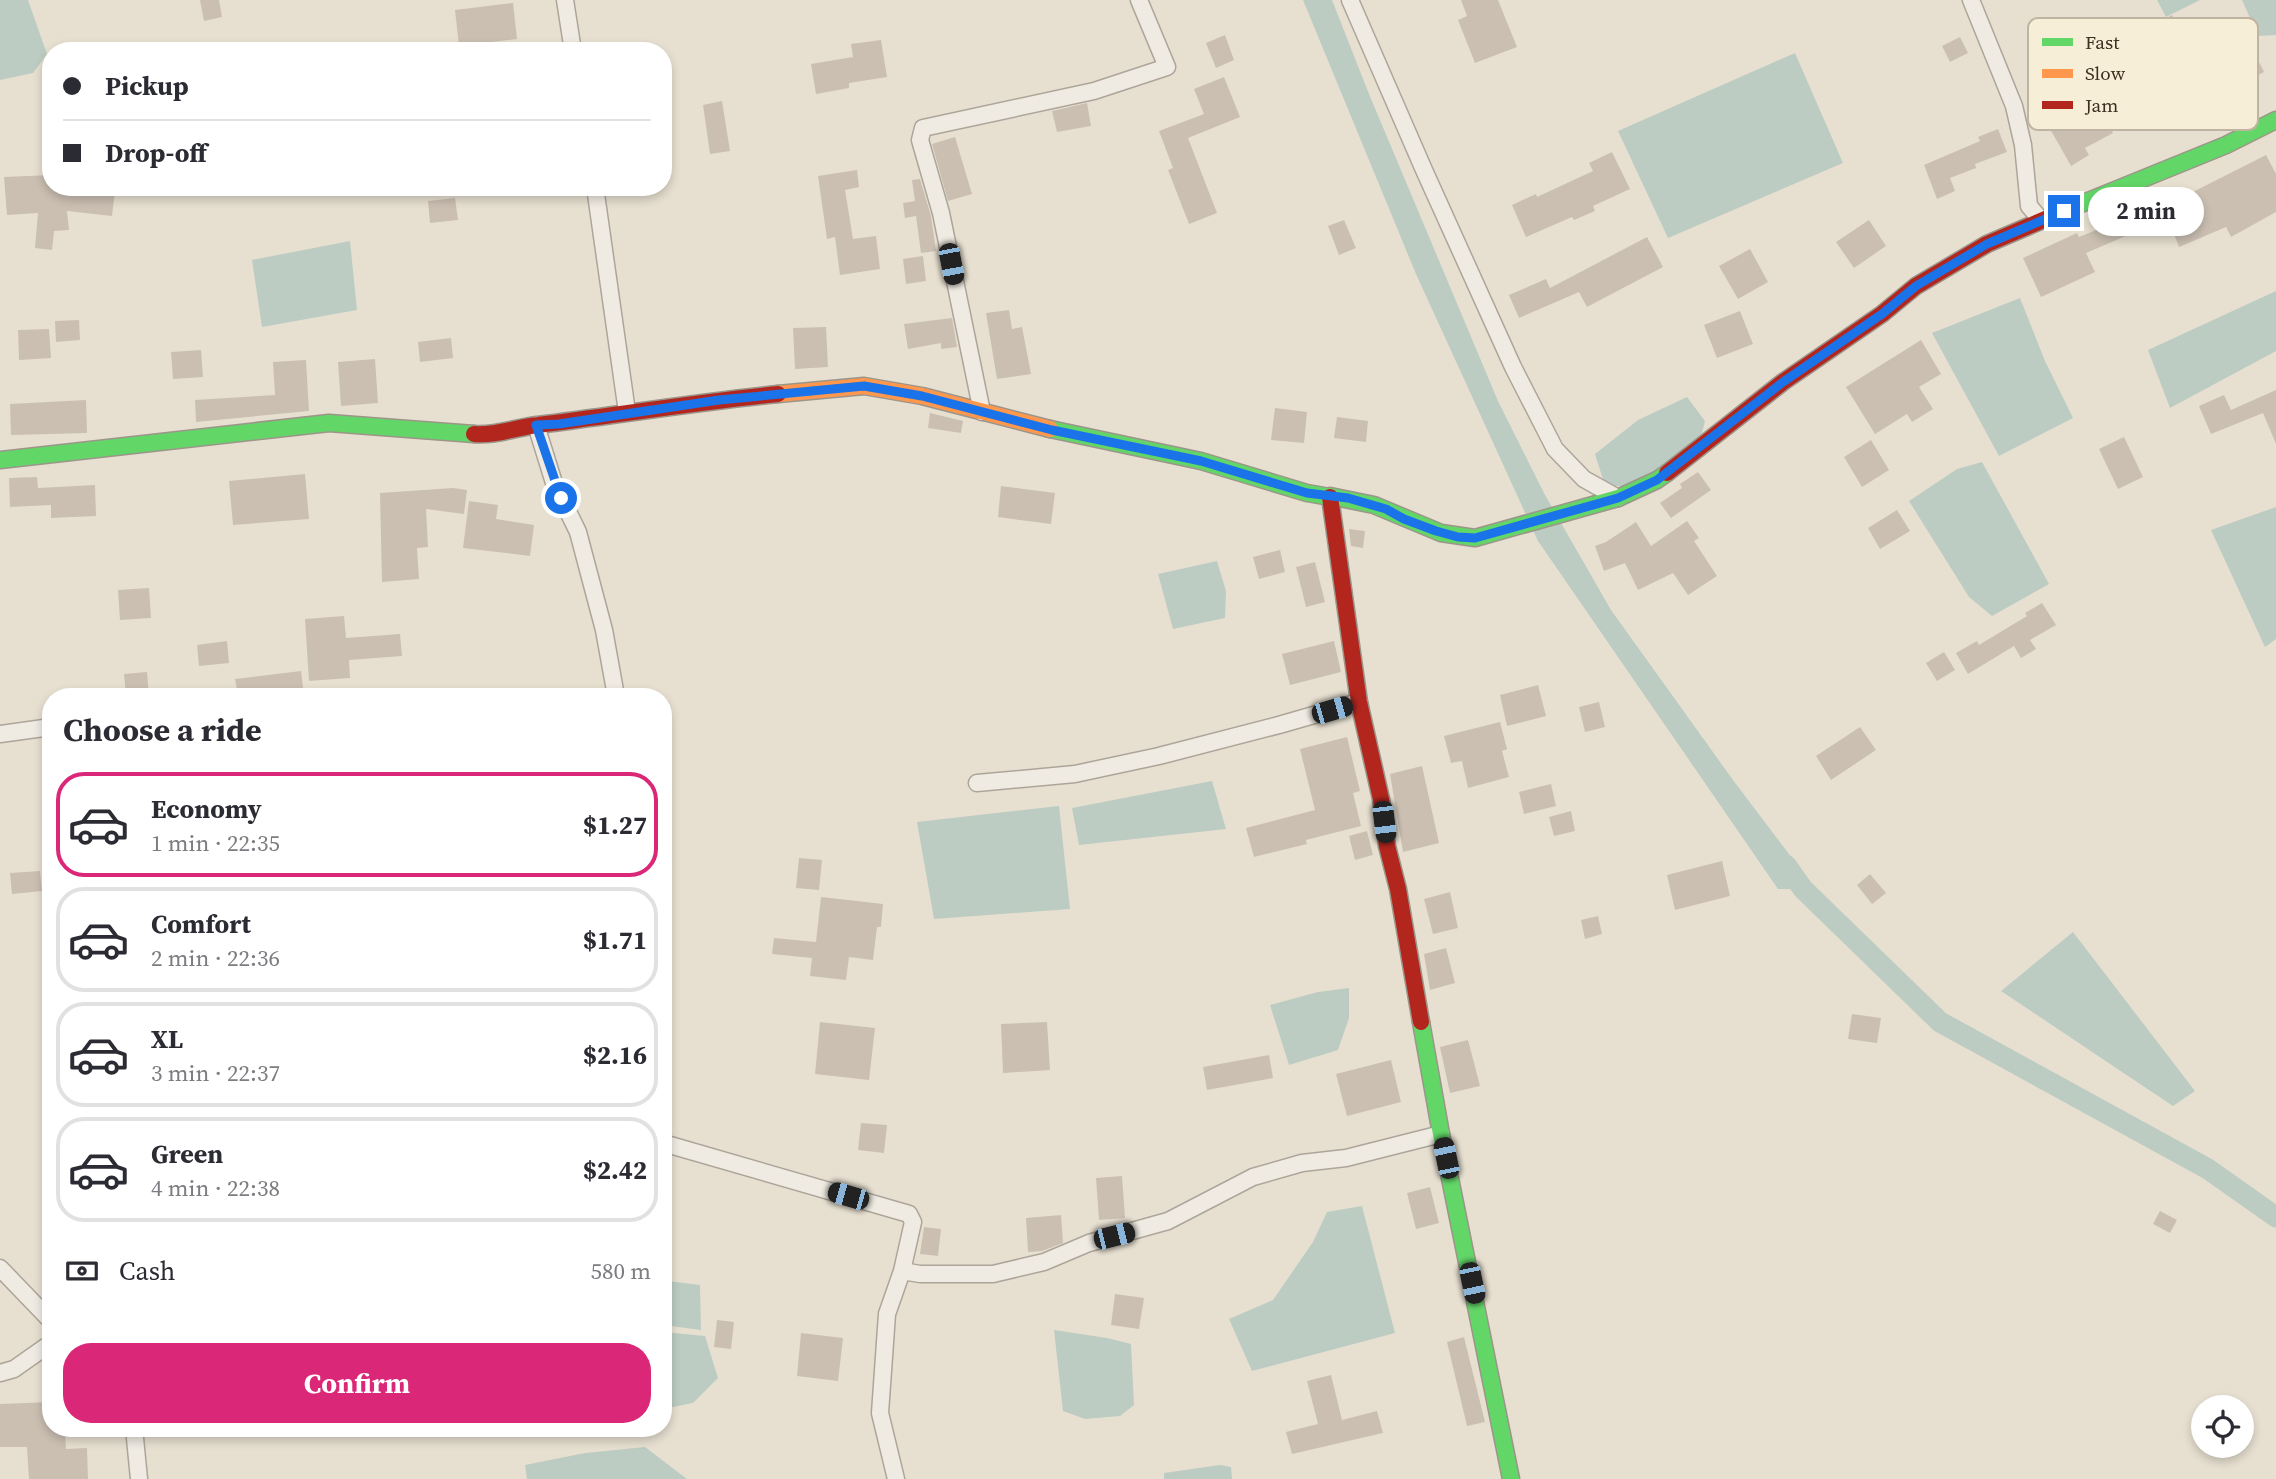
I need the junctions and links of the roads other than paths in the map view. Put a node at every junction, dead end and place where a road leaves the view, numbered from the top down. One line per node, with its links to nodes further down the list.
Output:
1 (565, 0): 5 (street)
2 (1139, 0): 12 (street)
3 (1350, 0): 16 (street)
4 (1971, 0): 10 (street)
5 (572, 42)
6 (2276, 120): 7 (street)
7 (2258, 129)
8 (2256, 130): 10 (street)
9 (596, 196): 11 (street)
10 (2040, 220): 16 (street)
11 (627, 412): 12 (street); 13 (street)
12 (982, 412): 15 (street)
13 (536, 425): 14 (street); 17 (street)
14 (0, 460)
15 (1329, 496): 16 (street); 18 (street)
16 (1618, 498)
17 (615, 688)
18 (1359, 702): 21 (street); 22 (street)
19 (42, 728): 20 (street)
20 (0, 734)
21 (977, 783)
22 (1441, 1134): 25 (street); 32 (street)
23 (672, 1146): 25 (street)
24 (0, 1268): 26 (street)
25 (902, 1271): 31 (street)
26 (42, 1312)
27 (42, 1349): 28 (street)
28 (0, 1373)
29 (135, 1437): 30 (street)
30 (139, 1479)
31 (896, 1479)
32 (1511, 1479)

